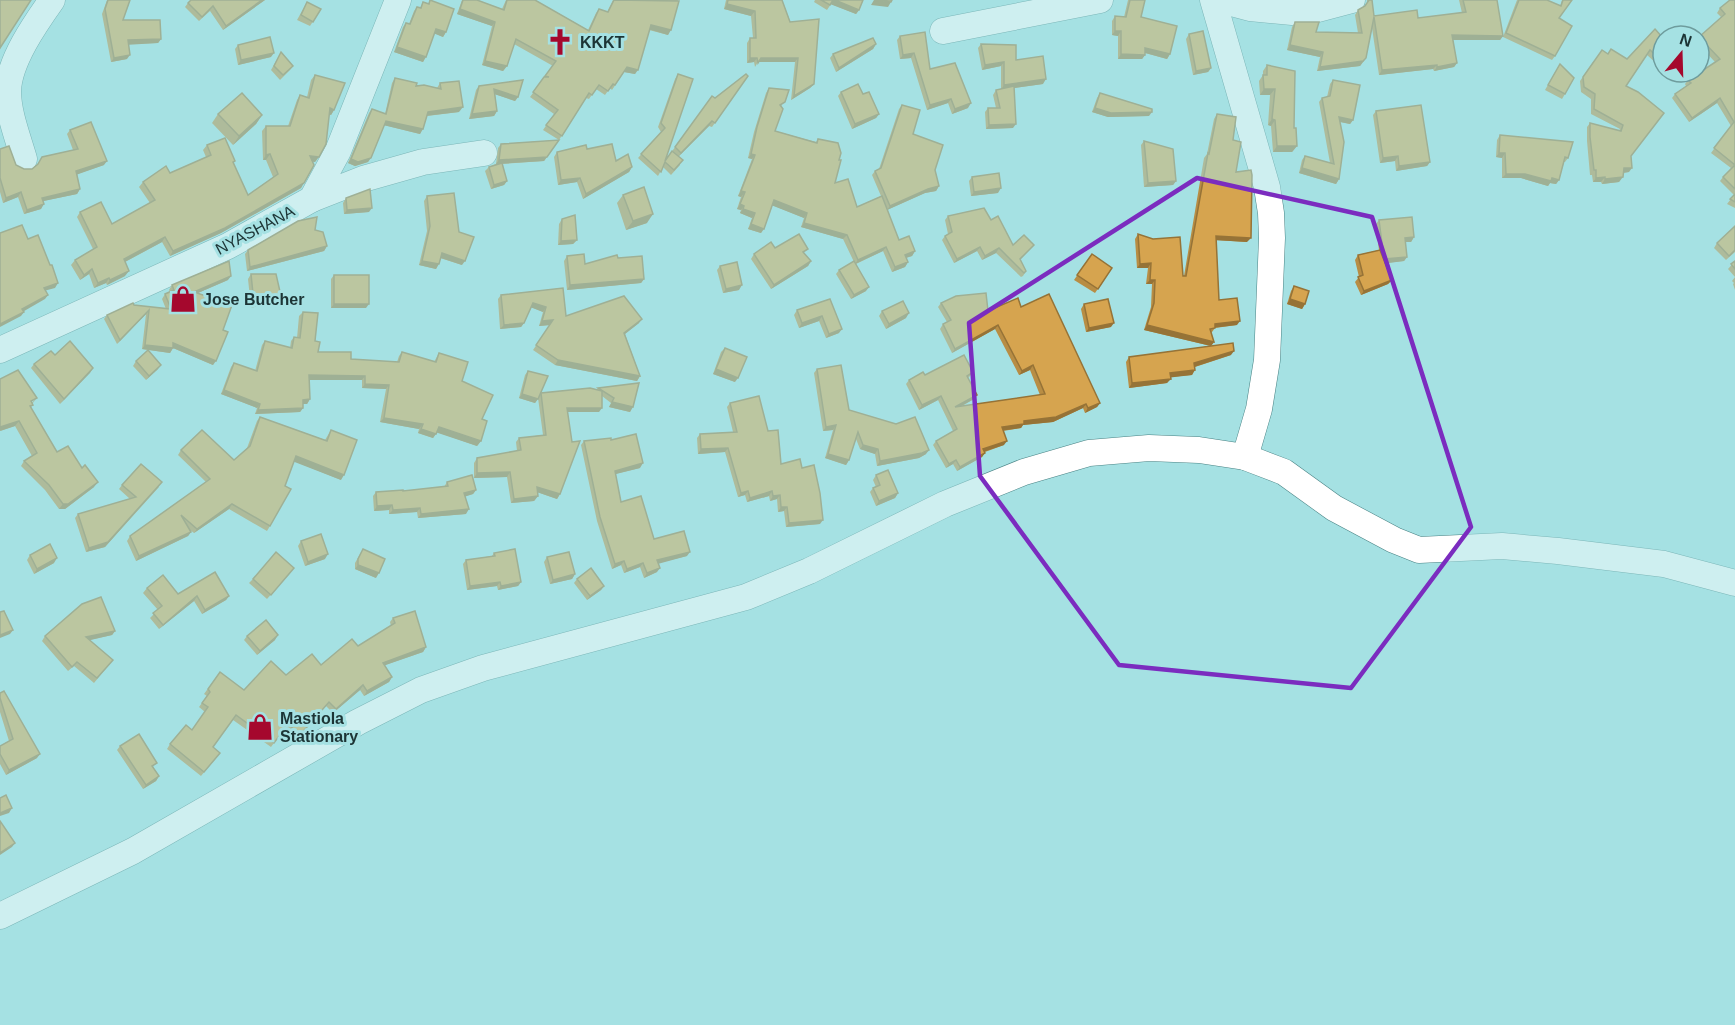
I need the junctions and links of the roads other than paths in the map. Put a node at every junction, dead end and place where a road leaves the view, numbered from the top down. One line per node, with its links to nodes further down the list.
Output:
1 (52, 0): 9 (street)
2 (398, 0): 10 (street, NYASHANA)
3 (1100, 0): 7 (street)
4 (1213, 0): 12 (street)
5 (1220, 0): 6 (street)
6 (1352, 0)
7 (943, 31)
8 (484, 153): 10 (street)
9 (24, 159)
10 (312, 199): 11 (street, NYASHANA)
11 (0, 350)
12 (1245, 457): 13 (street); 14 (street)
13 (1735, 583)
14 (0, 916)

